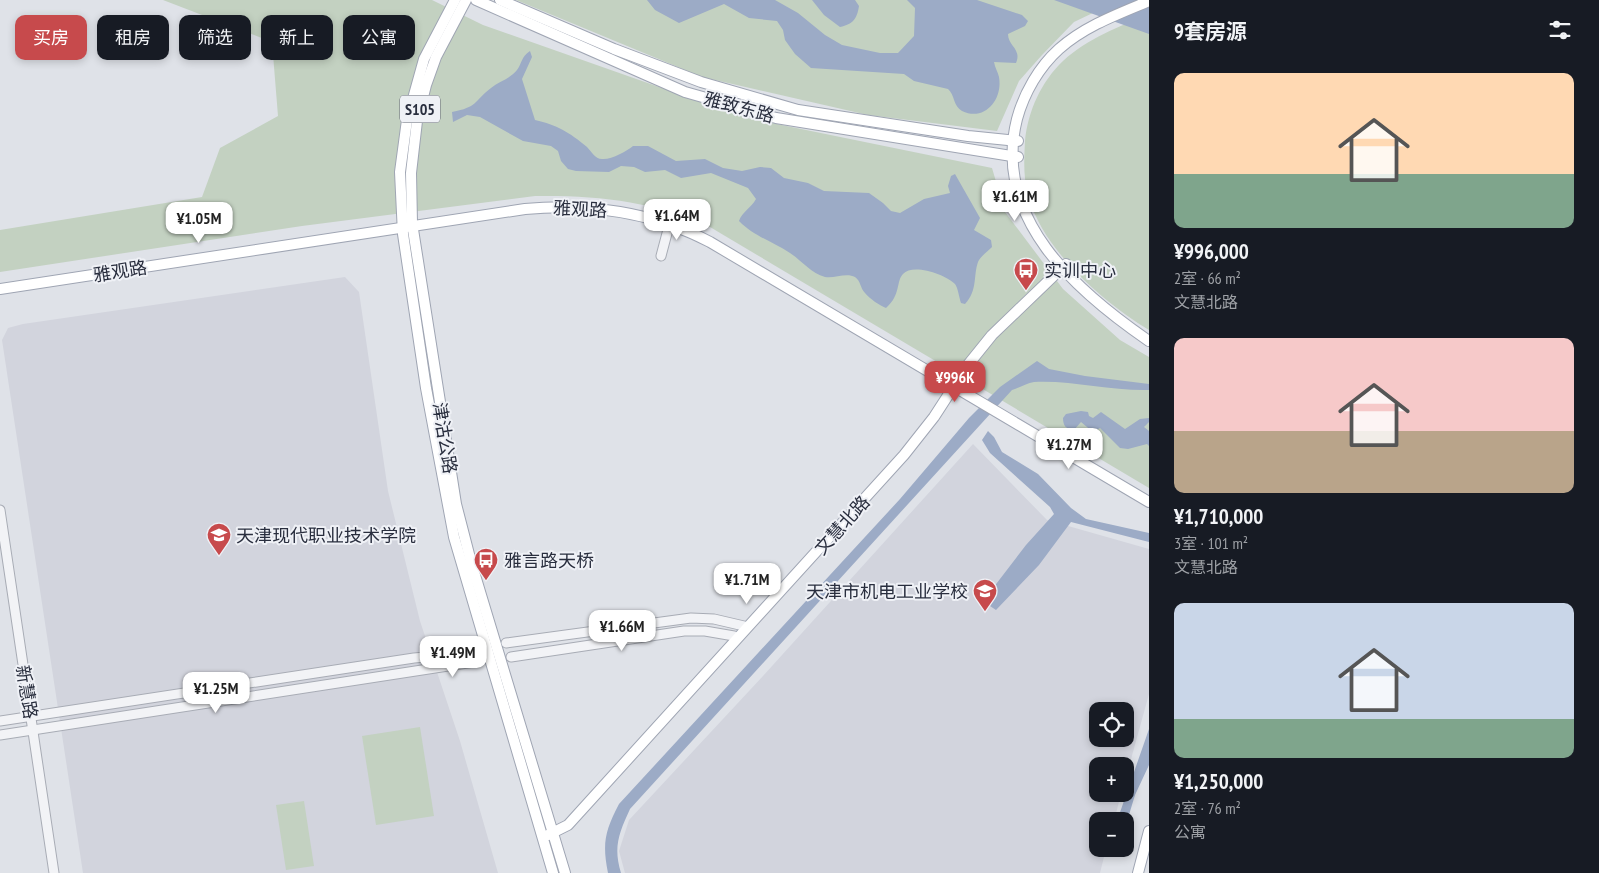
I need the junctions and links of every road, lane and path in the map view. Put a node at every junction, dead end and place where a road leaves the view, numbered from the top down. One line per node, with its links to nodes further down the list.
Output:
1 (455, 0): 11 (main road, 津沽公路 / S105)
2 (466, 0): 11 (main road, 津沽公路 / S105)
3 (476, 0): 9 (main road, 雅致东路)
4 (500, 0): 8 (main road, 雅致东路)
5 (1149, 1): 7 (main road)
6 (1149, 7): 7 (main road)
7 (1107, 22): 8 (main road)
8 (1016, 141): 9 (main road)
9 (1015, 156): 13 (main road)
10 (670, 223): 11 (main road, 雅观路); 12 (street); 17 (main road, 雅观路)
11 (407, 226): 14 (main road, 雅观路); 39 (main road, 津沽公路 / S105); 41 (main road, 津沽公路 / S105)
12 (661, 256)
13 (1062, 264): 15 (main road); 16 (main road); 17 (main road, 文慧北路)
14 (0, 288)
15 (1149, 335)
16 (1149, 341)
17 (952, 385): 18 (main road, 雅观路); 21 (main road, 文慧北路); 39 (main road, 文慧北路)
18 (1149, 500)
19 (0, 510): 34 (street, 新慧路)
20 (0, 549): 34 (street, 新慧路)
21 (744, 626): 22 (main road, 文慧北路); 23 (street)
22 (734, 636): 26 (street); 39 (main road, 文慧北路)
23 (506, 644)
24 (471, 653): 25 (street)
25 (425, 657): 28 (street); 29 (street)
26 (510, 657)
27 (474, 662): 28 (street)
28 (429, 670): 30 (street)
29 (295, 676): 30 (street); 31 (street)
30 (296, 690): 32 (street)
31 (162, 696): 32 (street); 33 (street)
32 (163, 710): 36 (street)
33 (67, 711): 34 (street); 36 (street)
34 (28, 717): 35 (street); 37 (street, 新慧路)
35 (0, 721)
36 (69, 725): 37 (street)
37 (31, 730): 38 (street); 43 (street, 新慧路); 44 (street, 新慧路)
38 (0, 735)
39 (552, 831): 41 (main road, 文慧北路); 46 (main road, 津沽公路 / S105)
40 (1149, 831): 47 (main road)
41 (541, 834): 45 (main road, 津沽公路 / S105)
42 (1149, 856): 48 (main road)
43 (49, 873)
44 (54, 873)
45 (553, 873)
46 (565, 873)
47 (1138, 873)
48 (1144, 873)

